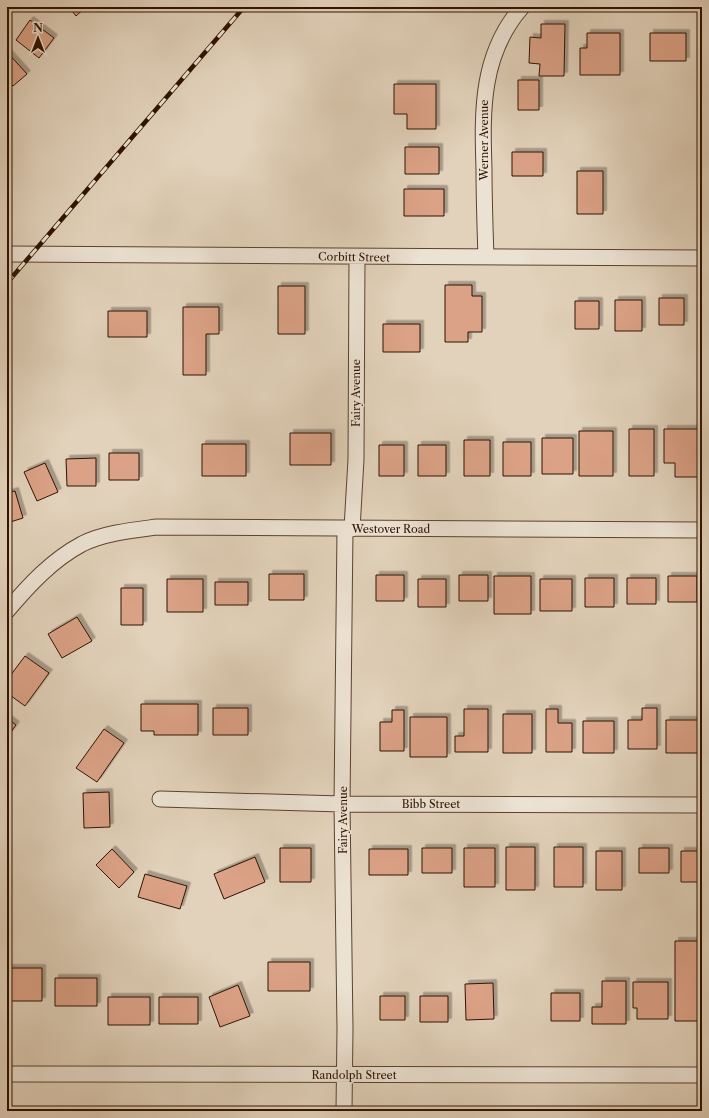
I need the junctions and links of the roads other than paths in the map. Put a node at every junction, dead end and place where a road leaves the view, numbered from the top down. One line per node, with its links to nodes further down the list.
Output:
1 (522, 7): 4 (street, Werner Avenue)
2 (7, 254): 3 (street, Corbitt Street)
3 (357, 257): 4 (street, Corbitt Street); 6 (street, Fairy Avenue)
4 (486, 257): 5 (street, Corbitt Street)
5 (702, 258)
6 (348, 528): 7 (street, Westover Road); 8 (street, Westover Road); 10 (street, Fairy Avenue)
7 (702, 530)
8 (7, 611)
9 (160, 800): 10 (street, Bibb Street)
10 (342, 804): 11 (street, Bibb Street); 13 (street, Fairy Avenue)
11 (702, 805)
12 (7, 1074): 13 (street, Randolph Street)
13 (344, 1075): 14 (street, Randolph Street); 15 (street, Fairy Avenue)
14 (702, 1075)
15 (344, 1111)

